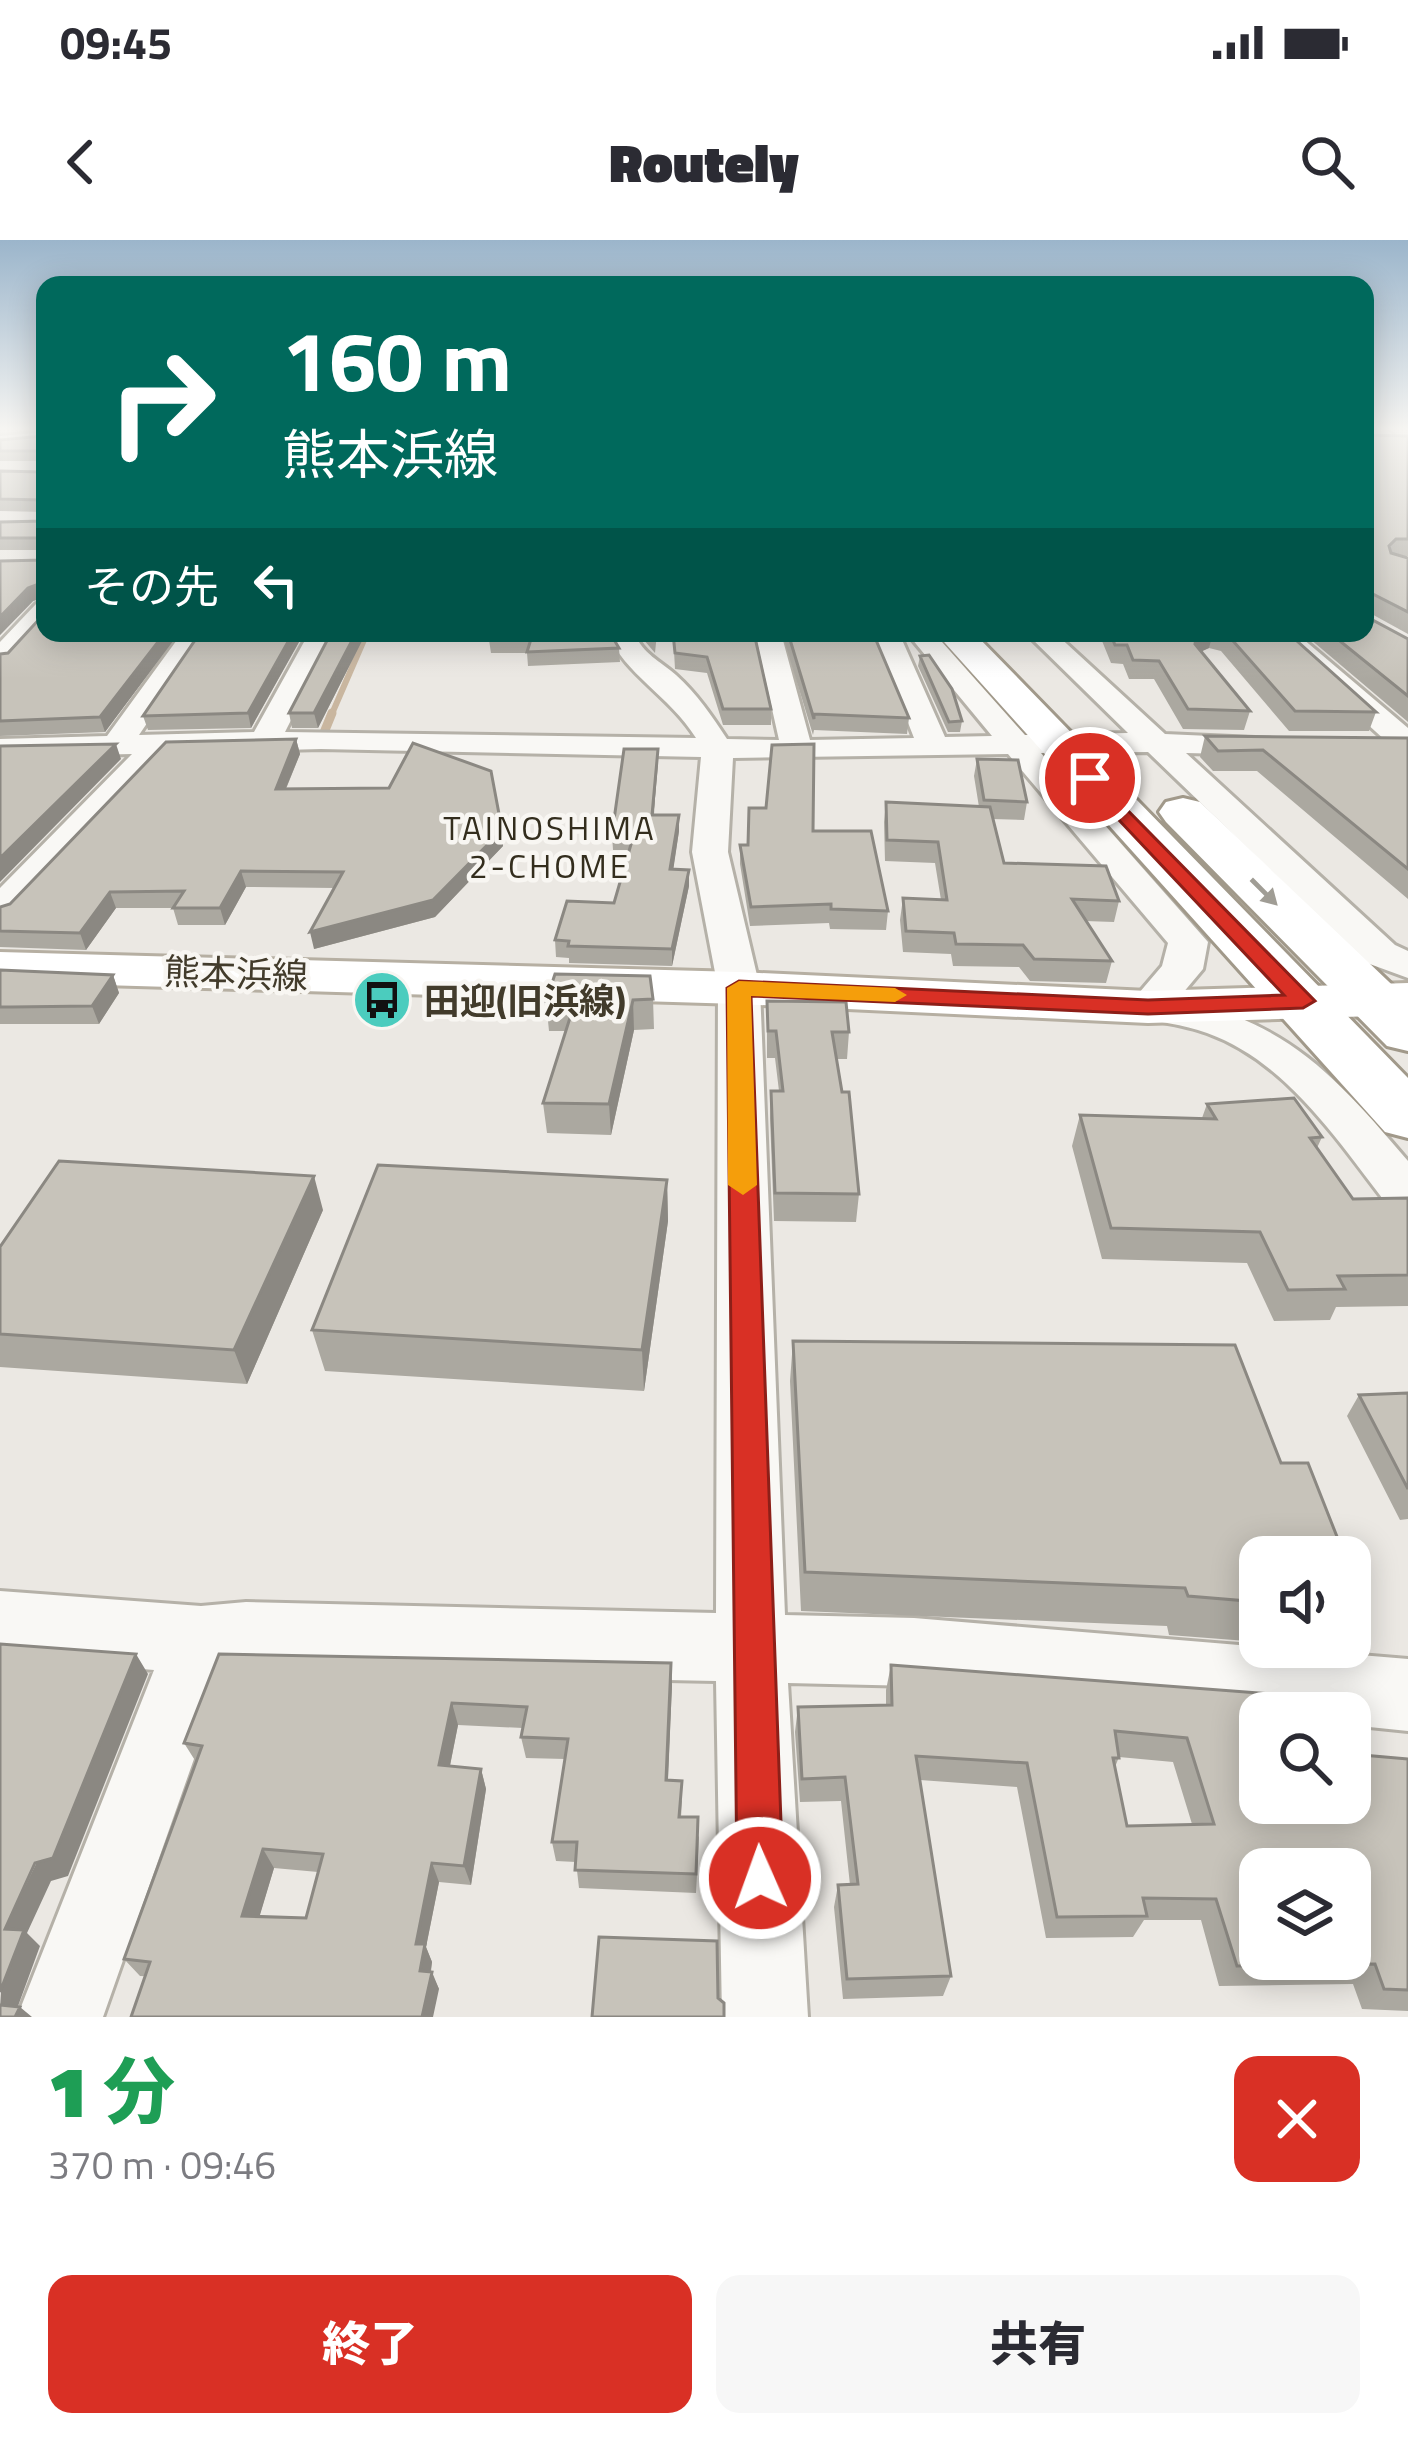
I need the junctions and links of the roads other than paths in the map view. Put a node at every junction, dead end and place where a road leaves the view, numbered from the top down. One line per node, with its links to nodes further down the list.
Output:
1 (15, 608): 2 (street)
2 (36, 608)
3 (36, 618): 15 (street)
4 (189, 642): 23 (street)
5 (317, 642): 17 (street)
6 (625, 642): 26 (street)
7 (770, 642): 27 (street)
8 (890, 642): 25 (street)
9 (929, 642): 24 (street)
10 (961, 642): 24 (highway)
11 (1011, 642): 18 (highway)
12 (1047, 642): 18 (street)
13 (1082, 642): 19 (street)
14 (1290, 642): 20 (street)
15 (0, 658)
16 (1251, 712): 19 (street)
17 (264, 742): 21 (street); 26 (street)
18 (1132, 742): 19 (street); 24 (street); 32 (highway)
19 (1191, 744)
20 (1408, 745): 22 (street)
21 (157, 746): 23 (street); 29 (street)
22 (1365, 746)
23 (115, 747): 28 (street)
24 (1039, 747): 25 (street); 33 (highway); 34 (street)
25 (934, 748): 27 (street)
26 (718, 749): 27 (street); 31 (street)
27 (797, 750)
28 (4, 753)
29 (0, 910)
30 (0, 967): 31 (main road, 熊本浜線)
31 (739, 988): 34 (main road, 熊本浜線); 39 (street)
32 (1400, 1000): 33 (main road, 熊本浜線)
33 (1303, 1001): 34 (main road, 熊本浜線); 35 (highway)
34 (1148, 1007): 36 (street)
35 (1408, 1117)
36 (1408, 1195)
37 (0, 1624): 38 (street)
38 (201, 1640): 39 (street); 41 (street)
39 (751, 1646): 40 (street); 42 (street)
40 (1408, 1695)
41 (60, 2017)
42 (765, 2017)

